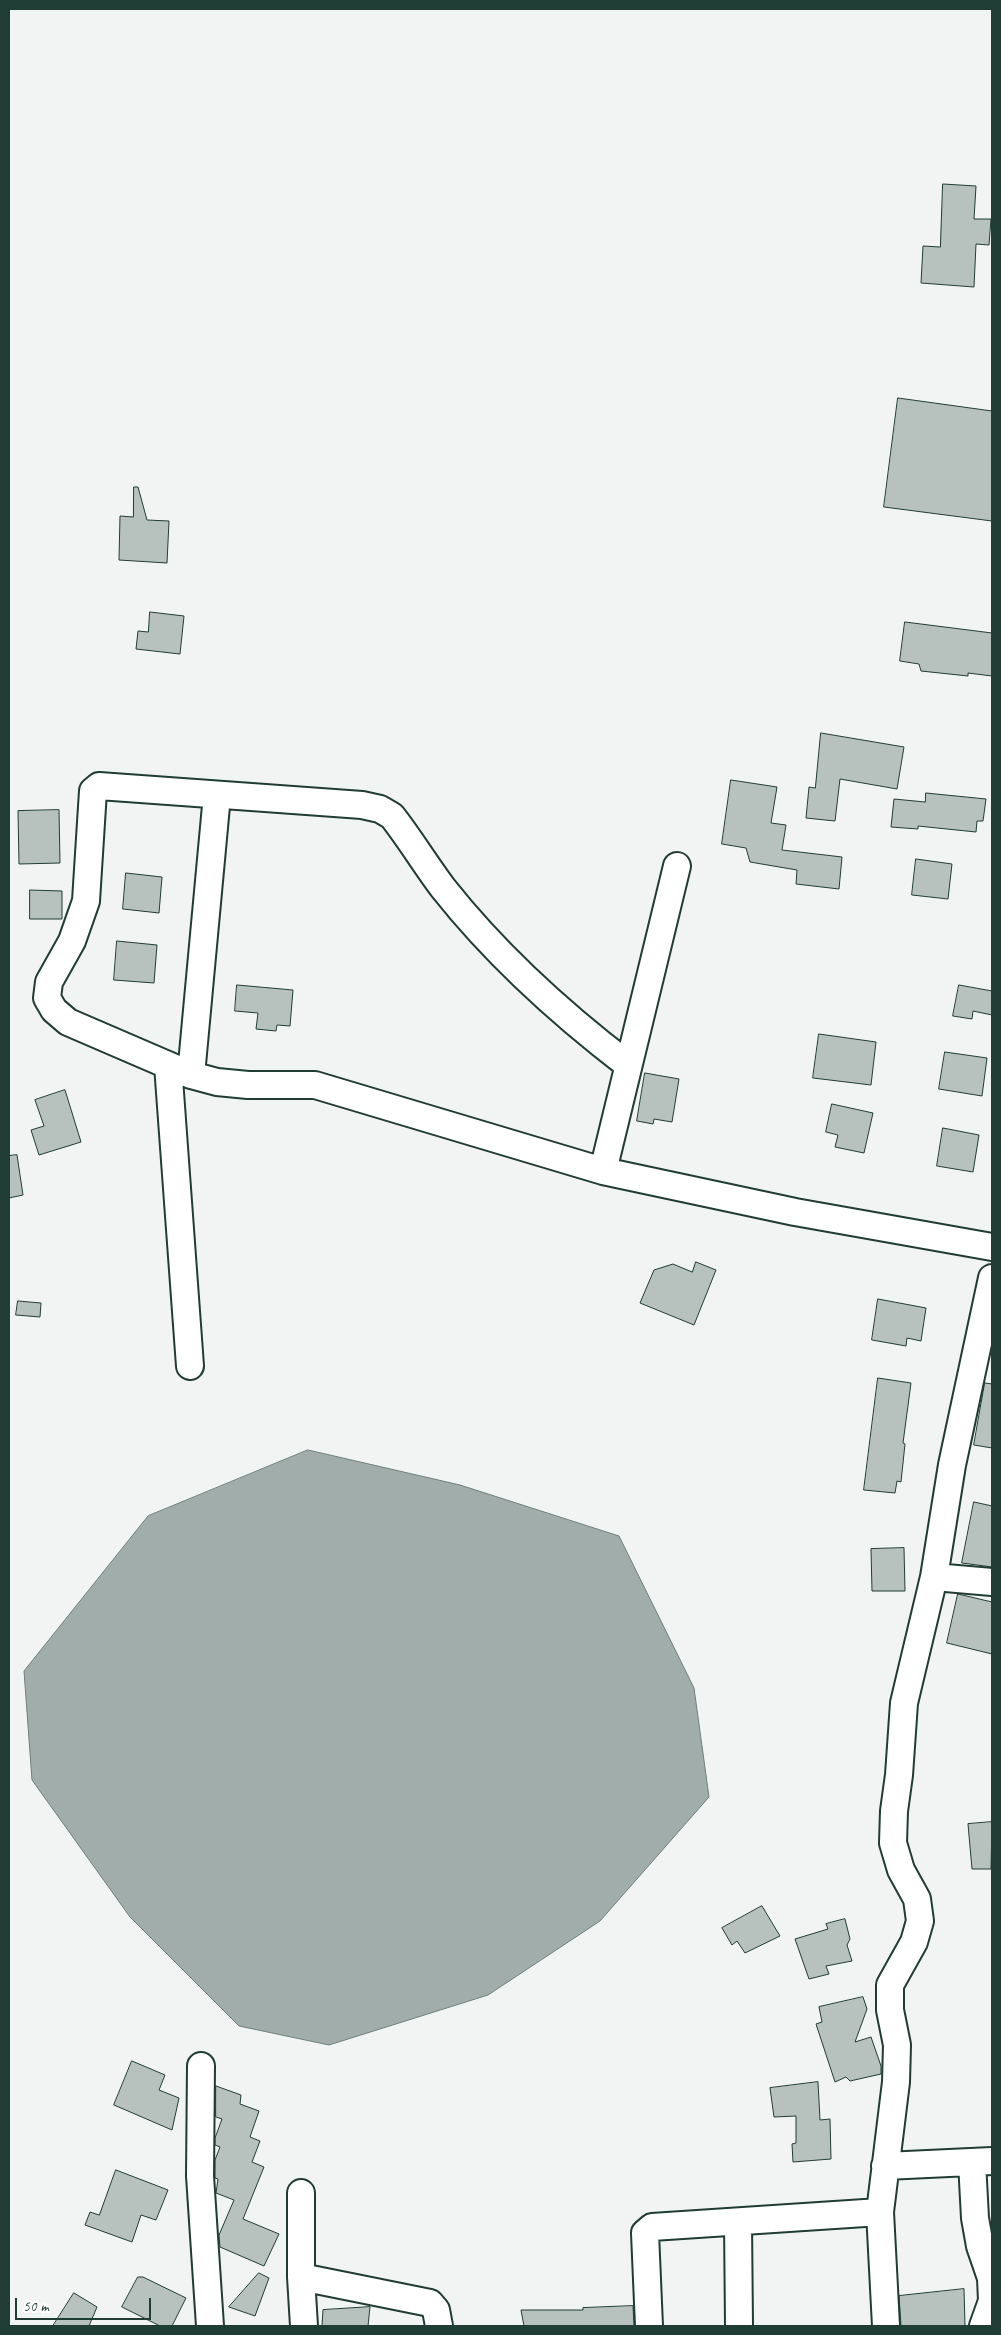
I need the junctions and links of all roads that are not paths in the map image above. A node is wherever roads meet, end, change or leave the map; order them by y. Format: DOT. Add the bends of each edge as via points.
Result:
graph roads {
  1 [pos="217,795"];
  2 [pos="677,866"];
  3 [pos="628,1065"];
  4 [pos="180,1070"];
  5 [pos="603,1171"];
  6 [pos="992,1247"];
  7 [pos="992,1278"];
  8 [pos="190,1366"];
  9 [pos="934,1577"];
  10 [pos="992,1582"];
  11 [pos="201,2066"];
  12 [pos="982,2161"];
  13 [pos="885,2166"];
  14 [pos="301,2192"];
  15 [pos="880,2212"];
  16 [pos="738,2222"];
  17 [pos="301,2277"];
  18 [pos="210,2326"];
  19 [pos="304,2326"];
  20 [pos="439,2326"];
  21 [pos="649,2326"];
  22 [pos="739,2326"];
  23 [pos="886,2326"];
  24 [pos="983,2326"];
  1 -- 3 [label="street" via="362,805 392,816 444,889 506,959 577,1026"];
  1 -- 4 [label="street"];
  1 -- 4 [label="street" via="95,788 86,901 72,941 49,982 47,998 54,1010 68,1022"];
  2 -- 3 [label="street"];
  3 -- 5 [label="street"];
  4 -- 5 [label="street" via="217,1082 315,1085"];
  4 -- 8 [label="street"];
  5 -- 6 [label="street" via="795,1212"];
  7 -- 9 [label="street" via="952,1465"];
  9 -- 10 [label="street"];
  9 -- 13 [label="street" via="904,1703 894,1811 893,1843 901,1870 917,1899 920,1921 914,1942 890,1985 890,2010 897,2045 896,2082"];
  11 -- 18 [label="street" via="200,2176"];
  12 -- 13 [label="street"];
  12 -- 24 [label="street" via="975,2218 991,2278 992,2301"];
  13 -- 15 [label="street"];
  14 -- 17 [label="street"];
  15 -- 16 [label="street"];
  15 -- 23 [label="street"];
  16 -- 21 [label="street" via="647,2229"];
  16 -- 22 [label="street"];
  17 -- 19 [label="street"];
  17 -- 20 [label="street" via="430,2303 436,2310"];
}
